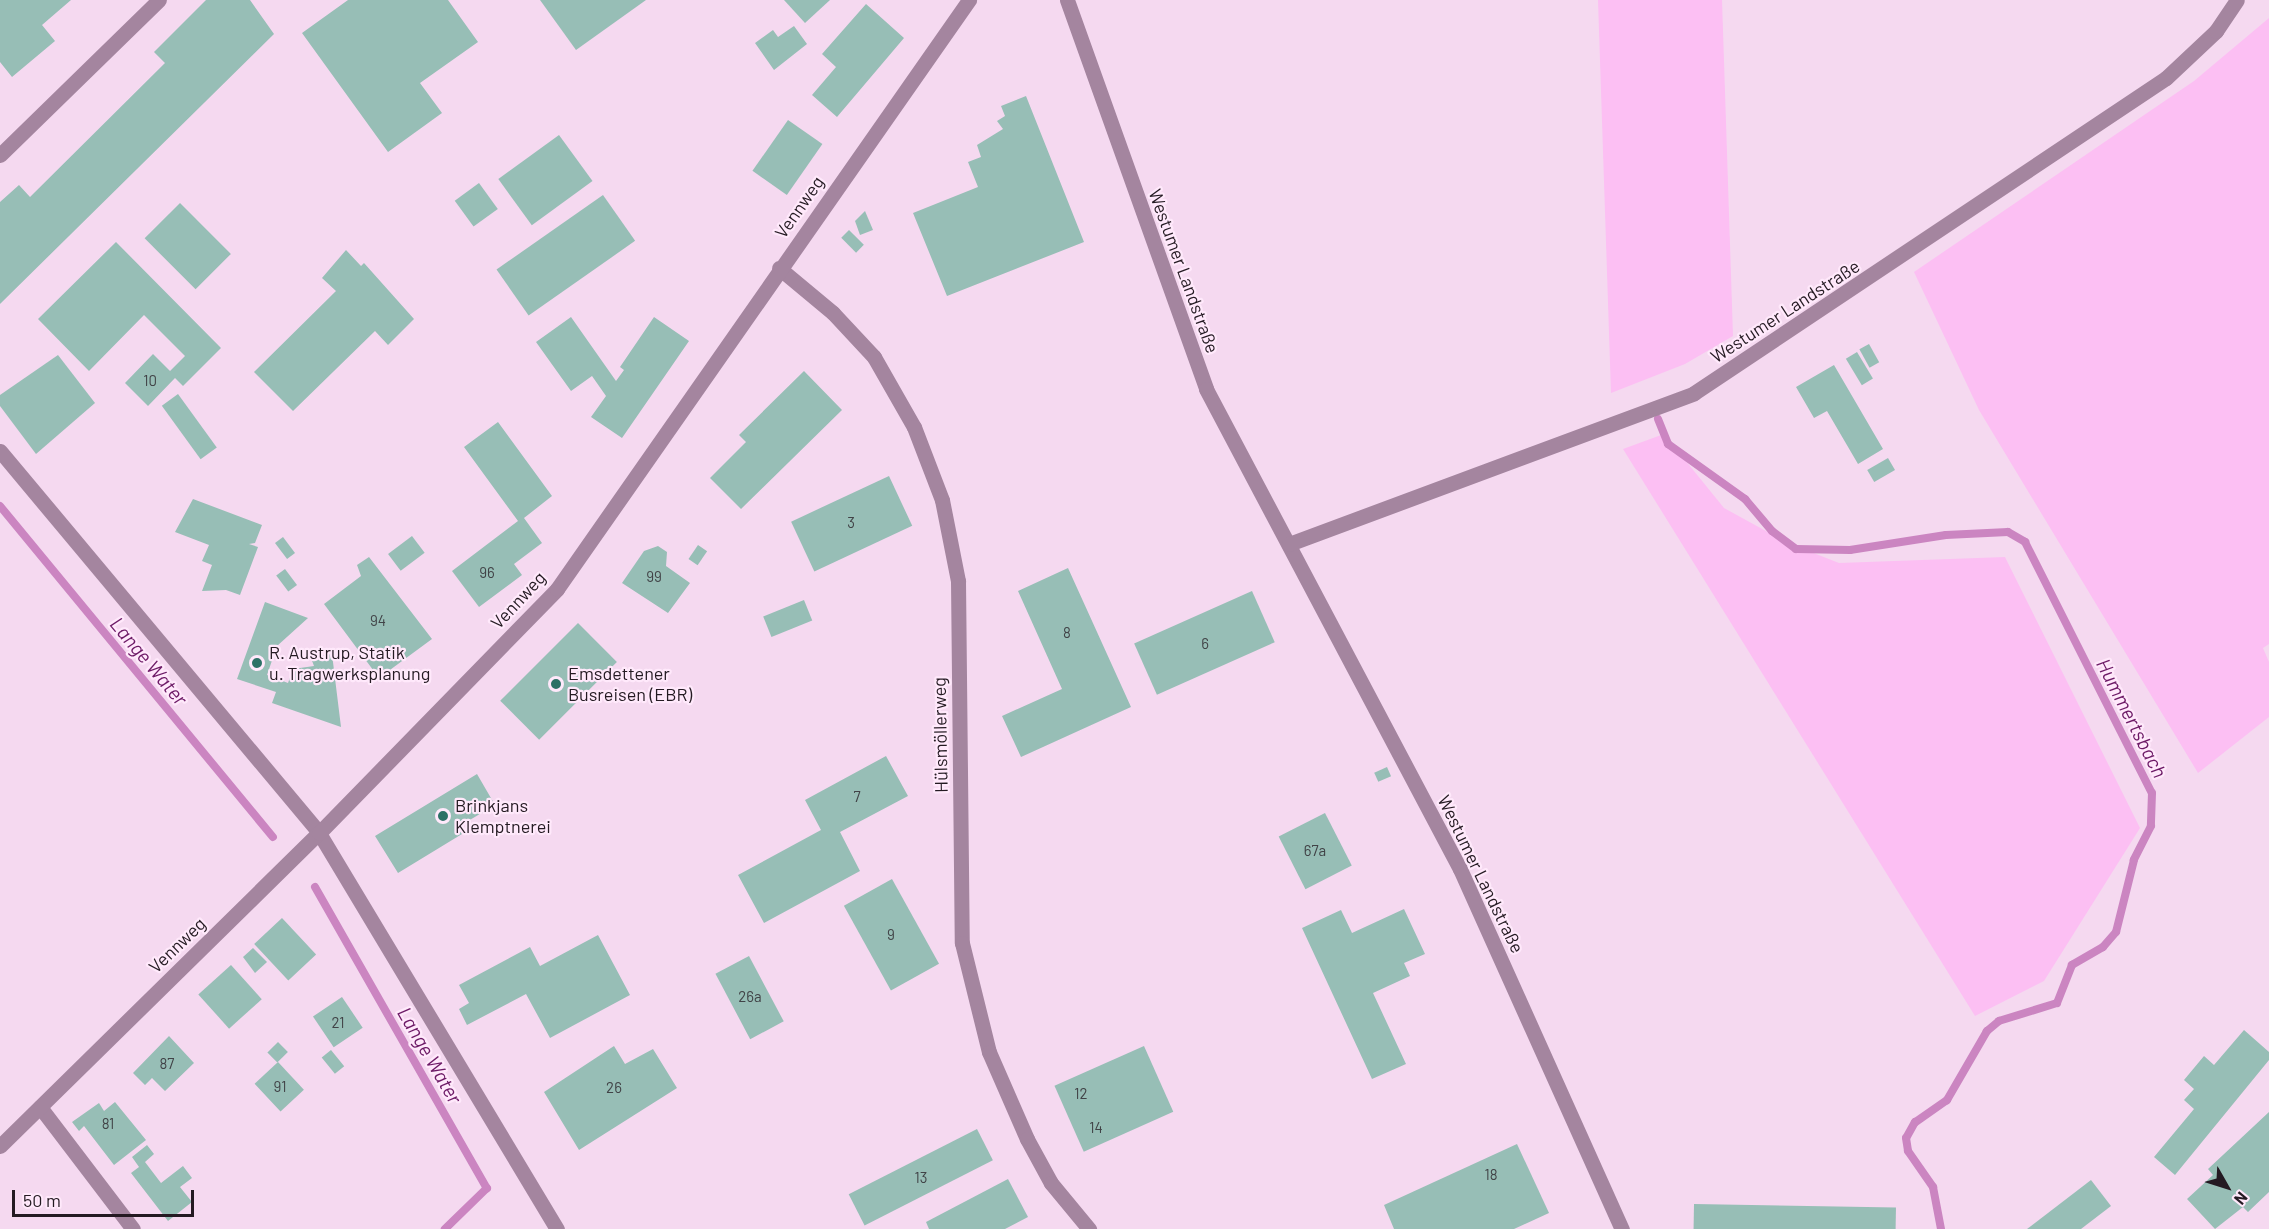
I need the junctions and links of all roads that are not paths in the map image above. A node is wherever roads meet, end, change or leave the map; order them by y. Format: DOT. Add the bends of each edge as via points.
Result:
graph roads {
  1 [pos="159,0"];
  2 [pos="969,0"];
  3 [pos="1067,0"];
  4 [pos="2237,0"];
  5 [pos="0,155"];
  6 [pos="779,268"];
  7 [pos="0,450"];
  8 [pos="1289,544"];
  9 [pos="320,833"];
  10 [pos="40,1107"];
  11 [pos="0,1146"];
  12 [pos="133,1229"];
  13 [pos="557,1229"];
  14 [pos="1089,1229"];
  15 [pos="1622,1229"];
  1 -- 5 [label="street"];
  2 -- 6 [label="street, Vennweg"];
  3 -- 8 [label="street, Westumer Landstraße" via="1206,389"];
  4 -- 8 [label="street, Westumer Landstraße" via="2216,31 2166,78 1694,393"];
  6 -- 9 [label="street, Vennweg" via="557,589"];
  6 -- 14 [label="street, Hülsmöllerweg" via="833,314 874,357 914,427 942,501 958,581 962,943 988,1052 1051,1183"];
  7 -- 9 [label="street"];
  8 -- 15 [label="street, Westumer Landstraße" via="1460,869"];
  9 -- 10 [label="street, Vennweg"];
  9 -- 13 [label="street"];
  10 -- 11 [label="street, Vennweg"];
  10 -- 12 [label="street"];
}
